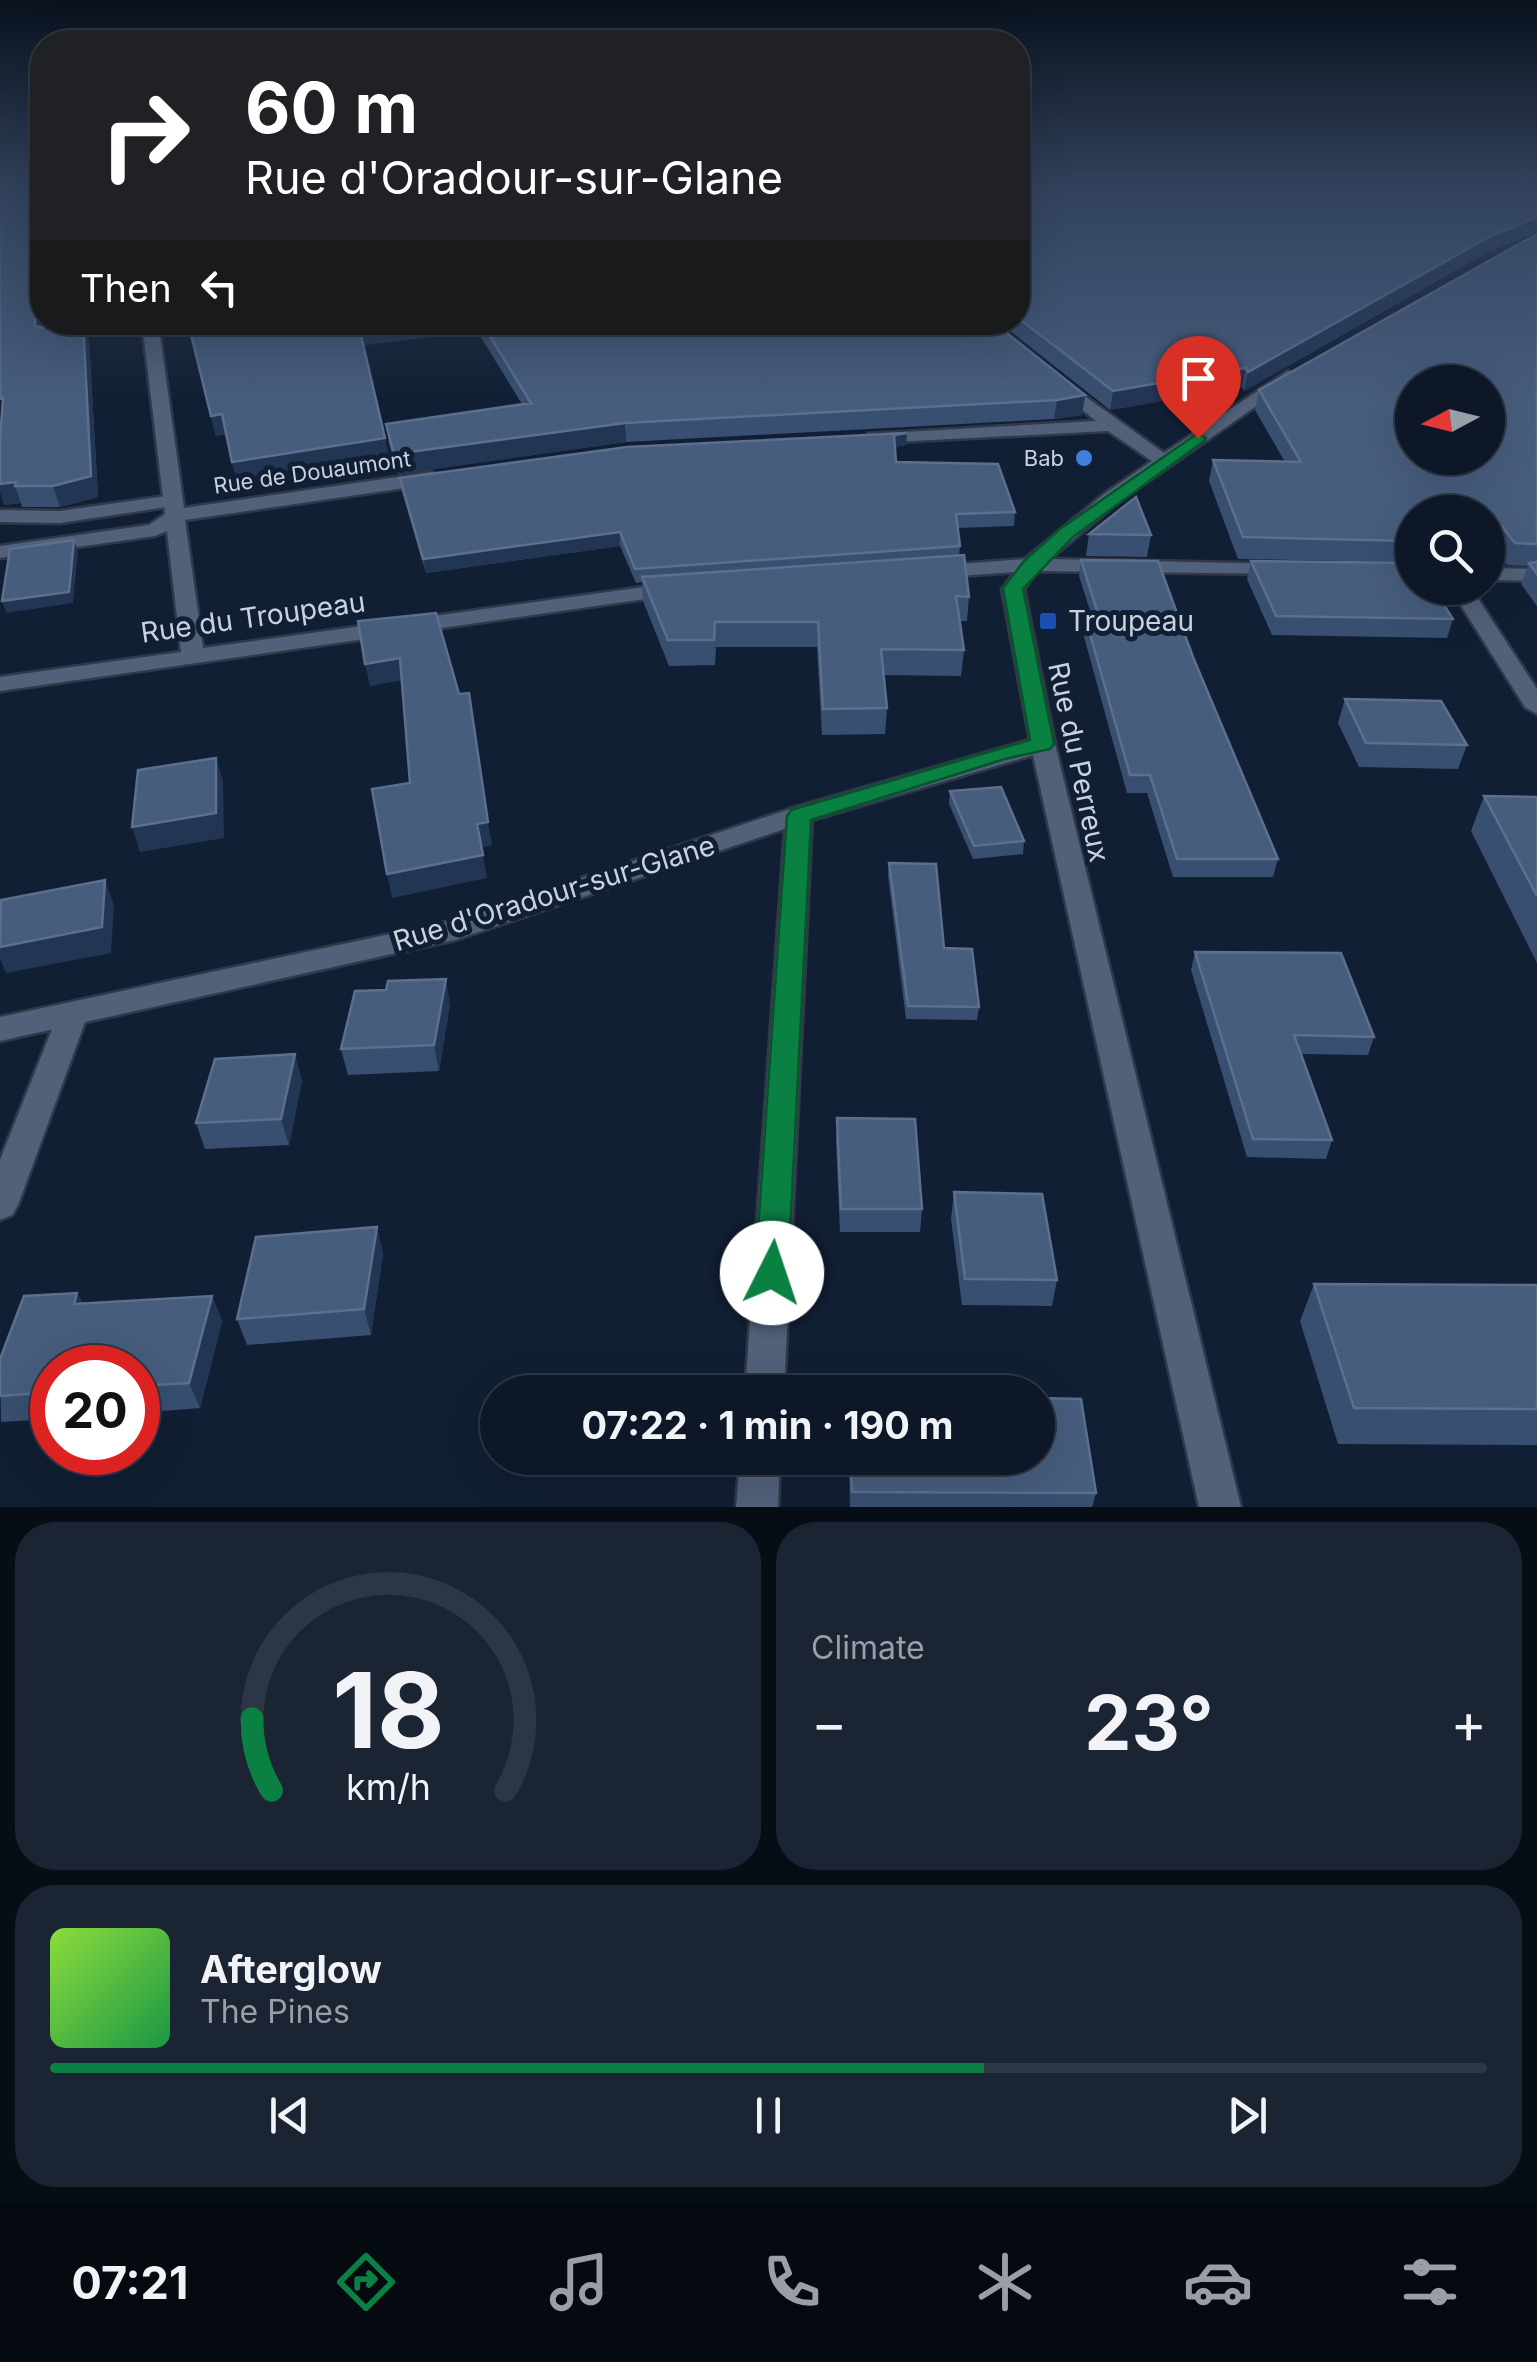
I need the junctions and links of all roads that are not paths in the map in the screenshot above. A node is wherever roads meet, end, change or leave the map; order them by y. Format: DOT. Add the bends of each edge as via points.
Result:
graph roads {
  1 [pos="151,335"];
  2 [pos="1312,362"];
  3 [pos="1040,368"];
  4 [pos="1114,425"];
  5 [pos="844,440"];
  6 [pos="1166,461"];
  7 [pos="456,475"];
  8 [pos="174,509"];
  9 [pos="0,516"];
  10 [pos="0,552"];
  11 [pos="1031,565"];
  12 [pos="1297,570"];
  13 [pos="912,573"];
  14 [pos="1505,574"];
  15 [pos="1537,575"];
  16 [pos="694,588"];
  17 [pos="1471,605"];
  18 [pos="193,656"];
  19 [pos="0,684"];
  20 [pos="1537,708"];
  21 [pos="1042,744"];
  22 [pos="799,816"];
  23 [pos="73,1014"];
  24 [pos="0,1029"];
  25 [pos="0,1205"];
  26 [pos="765,1375"];
  27 [pos="759,1475"];
  28 [pos="757,1507"];
  29 [pos="1220,1507"];
  1 -- 8 [label="street"];
  2 -- 6 [label="street"];
  3 -- 4 [label="street"];
  4 -- 5 [label="street"];
  4 -- 6 [label="street"];
  6 -- 11 [label="street"];
  7 -- 8 [label="street, Rue de Douaumont"];
  8 -- 9 [label="street"];
  8 -- 10 [label="street" via="156,530"];
  8 -- 18 [label="street"];
  11 -- 12 [label="street"];
  11 -- 13 [label="street"];
  11 -- 21 [label="street, Rue du Perreux" via="1013,588"];
  14 -- 15 [label="street"];
  16 -- 18 [label="street, Rue du Troupeau"];
  17 -- 20 [label="street"];
  18 -- 19 [label="street, Rue du Troupeau"];
  21 -- 22 [label="street, Rue d'Oradour-sur-Glane"];
  21 -- 29 [label="street, Rue du Perreux"];
  22 -- 23 [label="street, Rue d'Oradour-sur-Glane" via="455,930"];
  22 -- 26 [label="street"];
  23 -- 24 [label="street, Rue d'Oradour-sur-Glane"];
  23 -- 25 [label="street"];
  27 -- 28 [label="street"];
}
